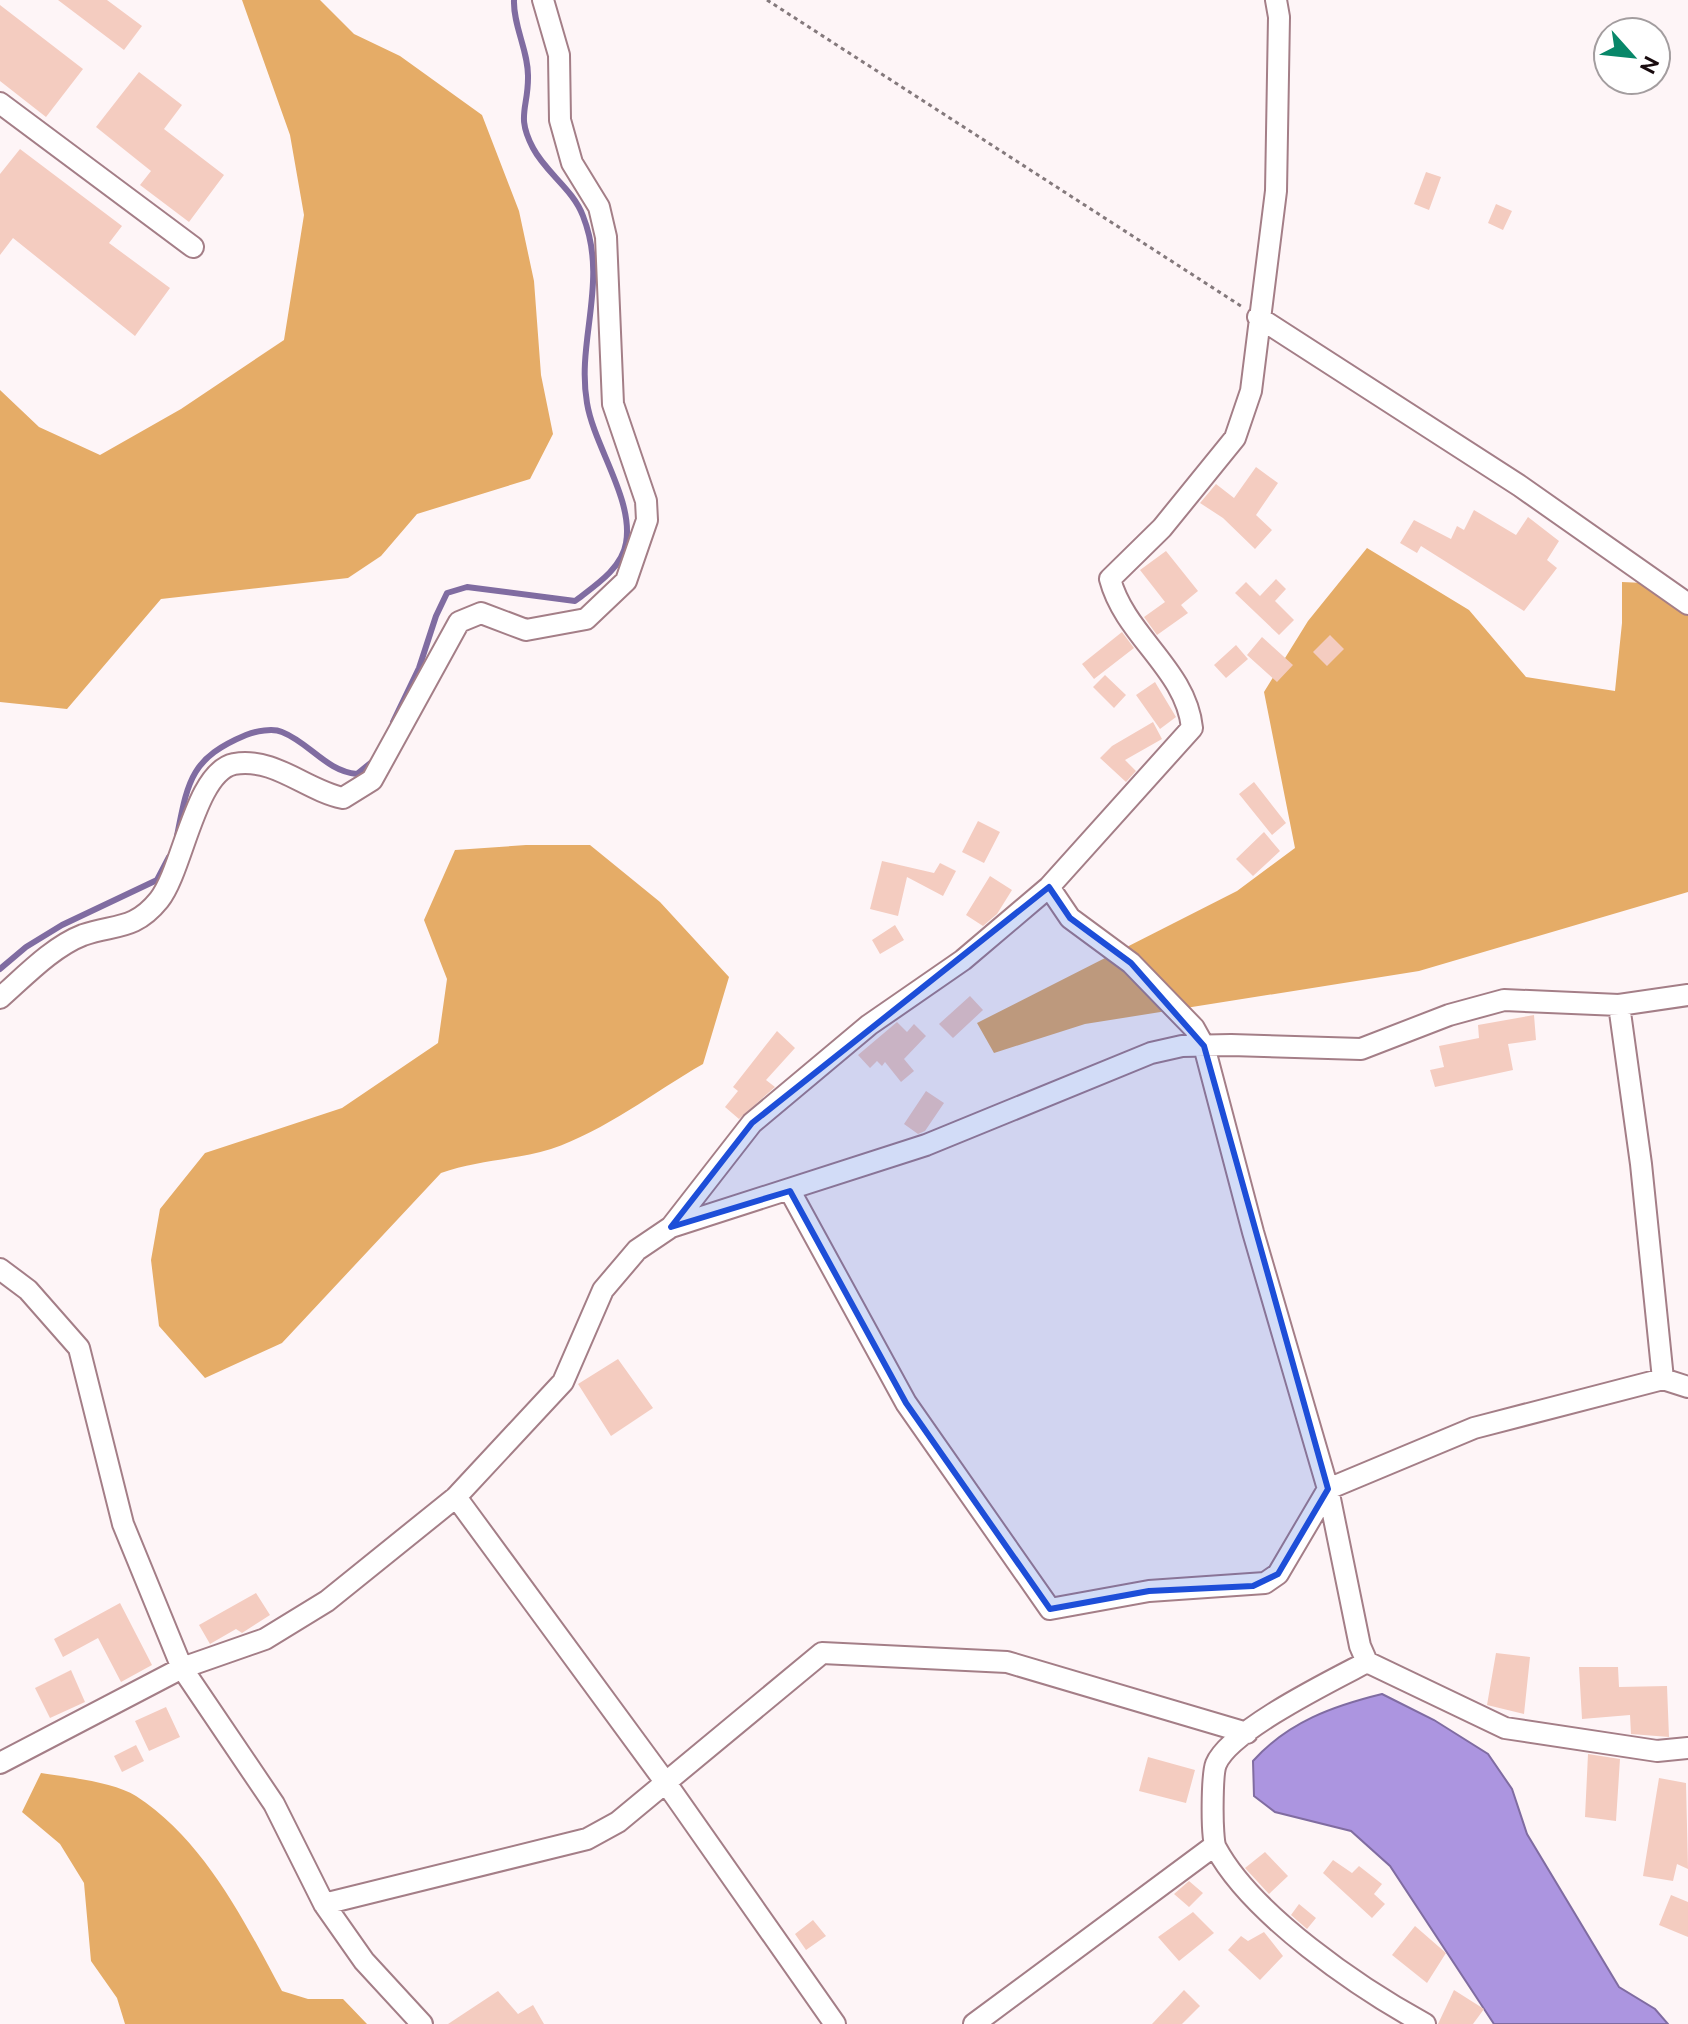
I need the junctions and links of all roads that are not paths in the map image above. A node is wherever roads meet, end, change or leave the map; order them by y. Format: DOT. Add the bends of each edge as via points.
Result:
graph roads {
  1 [pos="543,0"];
  2 [pos="1276,0"];
  3 [pos="0,103"];
  4 [pos="193,247"];
  5 [pos="1258,317"];
  6 [pos="1688,604"];
  7 [pos="1049,887"];
  8 [pos="1688,995"];
  9 [pos="0,998"];
  10 [pos="1619,1005"];
  11 [pos="1204,1046"];
  12 [pos="790,1191"];
  13 [pos="671,1227"];
  14 [pos="0,1269"];
  15 [pos="1663,1379"];
  16 [pos="1688,1387"];
  17 [pos="1328,1489"];
  18 [pos="456,1497"];
  19 [pos="1367,1662"];
  20 [pos="182,1668"];
  21 [pos="1247,1733"];
  22 [pos="1688,1748"];
  23 [pos="0,1763"];
  24 [pos="666,1783"];
  25 [pos="1214,1846"];
  26 [pos="324,1904"];
  27 [pos="422,2024"];
  28 [pos="835,2024"];
  29 [pos="974,2024"];
  30 [pos="1425,2024"];
  1 -- 9 [label="street" via="559,55 560,120 572,163 599,207 606,237 613,404 646,501 647,520 626,581 586,619 552,628 526,630 481,613 459,622 372,780 343,798 266,764 232,765 219,772 208,785 181,859 159,900 118,929 83,935"];
  2 -- 5 [label="street" via="1276,191"];
  3 -- 4 [label="street"];
  5 -- 6 [label="street" via="1508,478"];
  5 -- 7 [label="street" via="1251,391 1235,438 1162,528 1110,579 1137,634 1190,706 1192,728"];
  7 -- 11 [label="street" via="1070,918 1131,963 1194,1028"];
  7 -- 13 [label="street" via="752,1123"];
  8 -- 10 [label="street"];
  10 -- 11 [label="street" via="1504,1000 1361,1049"];
  10 -- 15 [label="street"];
  11 -- 12 [label="street" via="1151,1053 926,1145"];
  11 -- 17 [label="street"];
  12 -- 13 [label="street"];
  12 -- 17 [label="street" via="906,1403 1050,1609 1149,1591 1265,1583 1278,1574"];
  13 -- 18 [label="street" via="637,1250 603,1290 563,1382"];
  14 -- 20 [label="street" via="28,1290 79,1348 123,1524"];
  15 -- 16 [label="street"];
  15 -- 17 [label="street" via="1474,1428"];
  17 -- 19 [label="street"];
  18 -- 20 [label="street" via="327,1601 265,1639"];
  18 -- 24 [label="street"];
  19 -- 21 [label="street"];
  19 -- 22 [label="street" via="1505,1728 1657,1751"];
  20 -- 23 [label="street"];
  20 -- 26 [label="street" via="274,1804"];
  21 -- 24 [label="street" via="1007,1662 822,1653"];
  21 -- 25 [label="street" via="1216,1764"];
  24 -- 26 [label="street" via="618,1822 587,1839"];
  24 -- 28 [label="street"];
  25 -- 29 [label="street"];
  25 -- 30 [label="street" via="1295,1937"];
  26 -- 27 [label="street" via="364,1961"];
}
